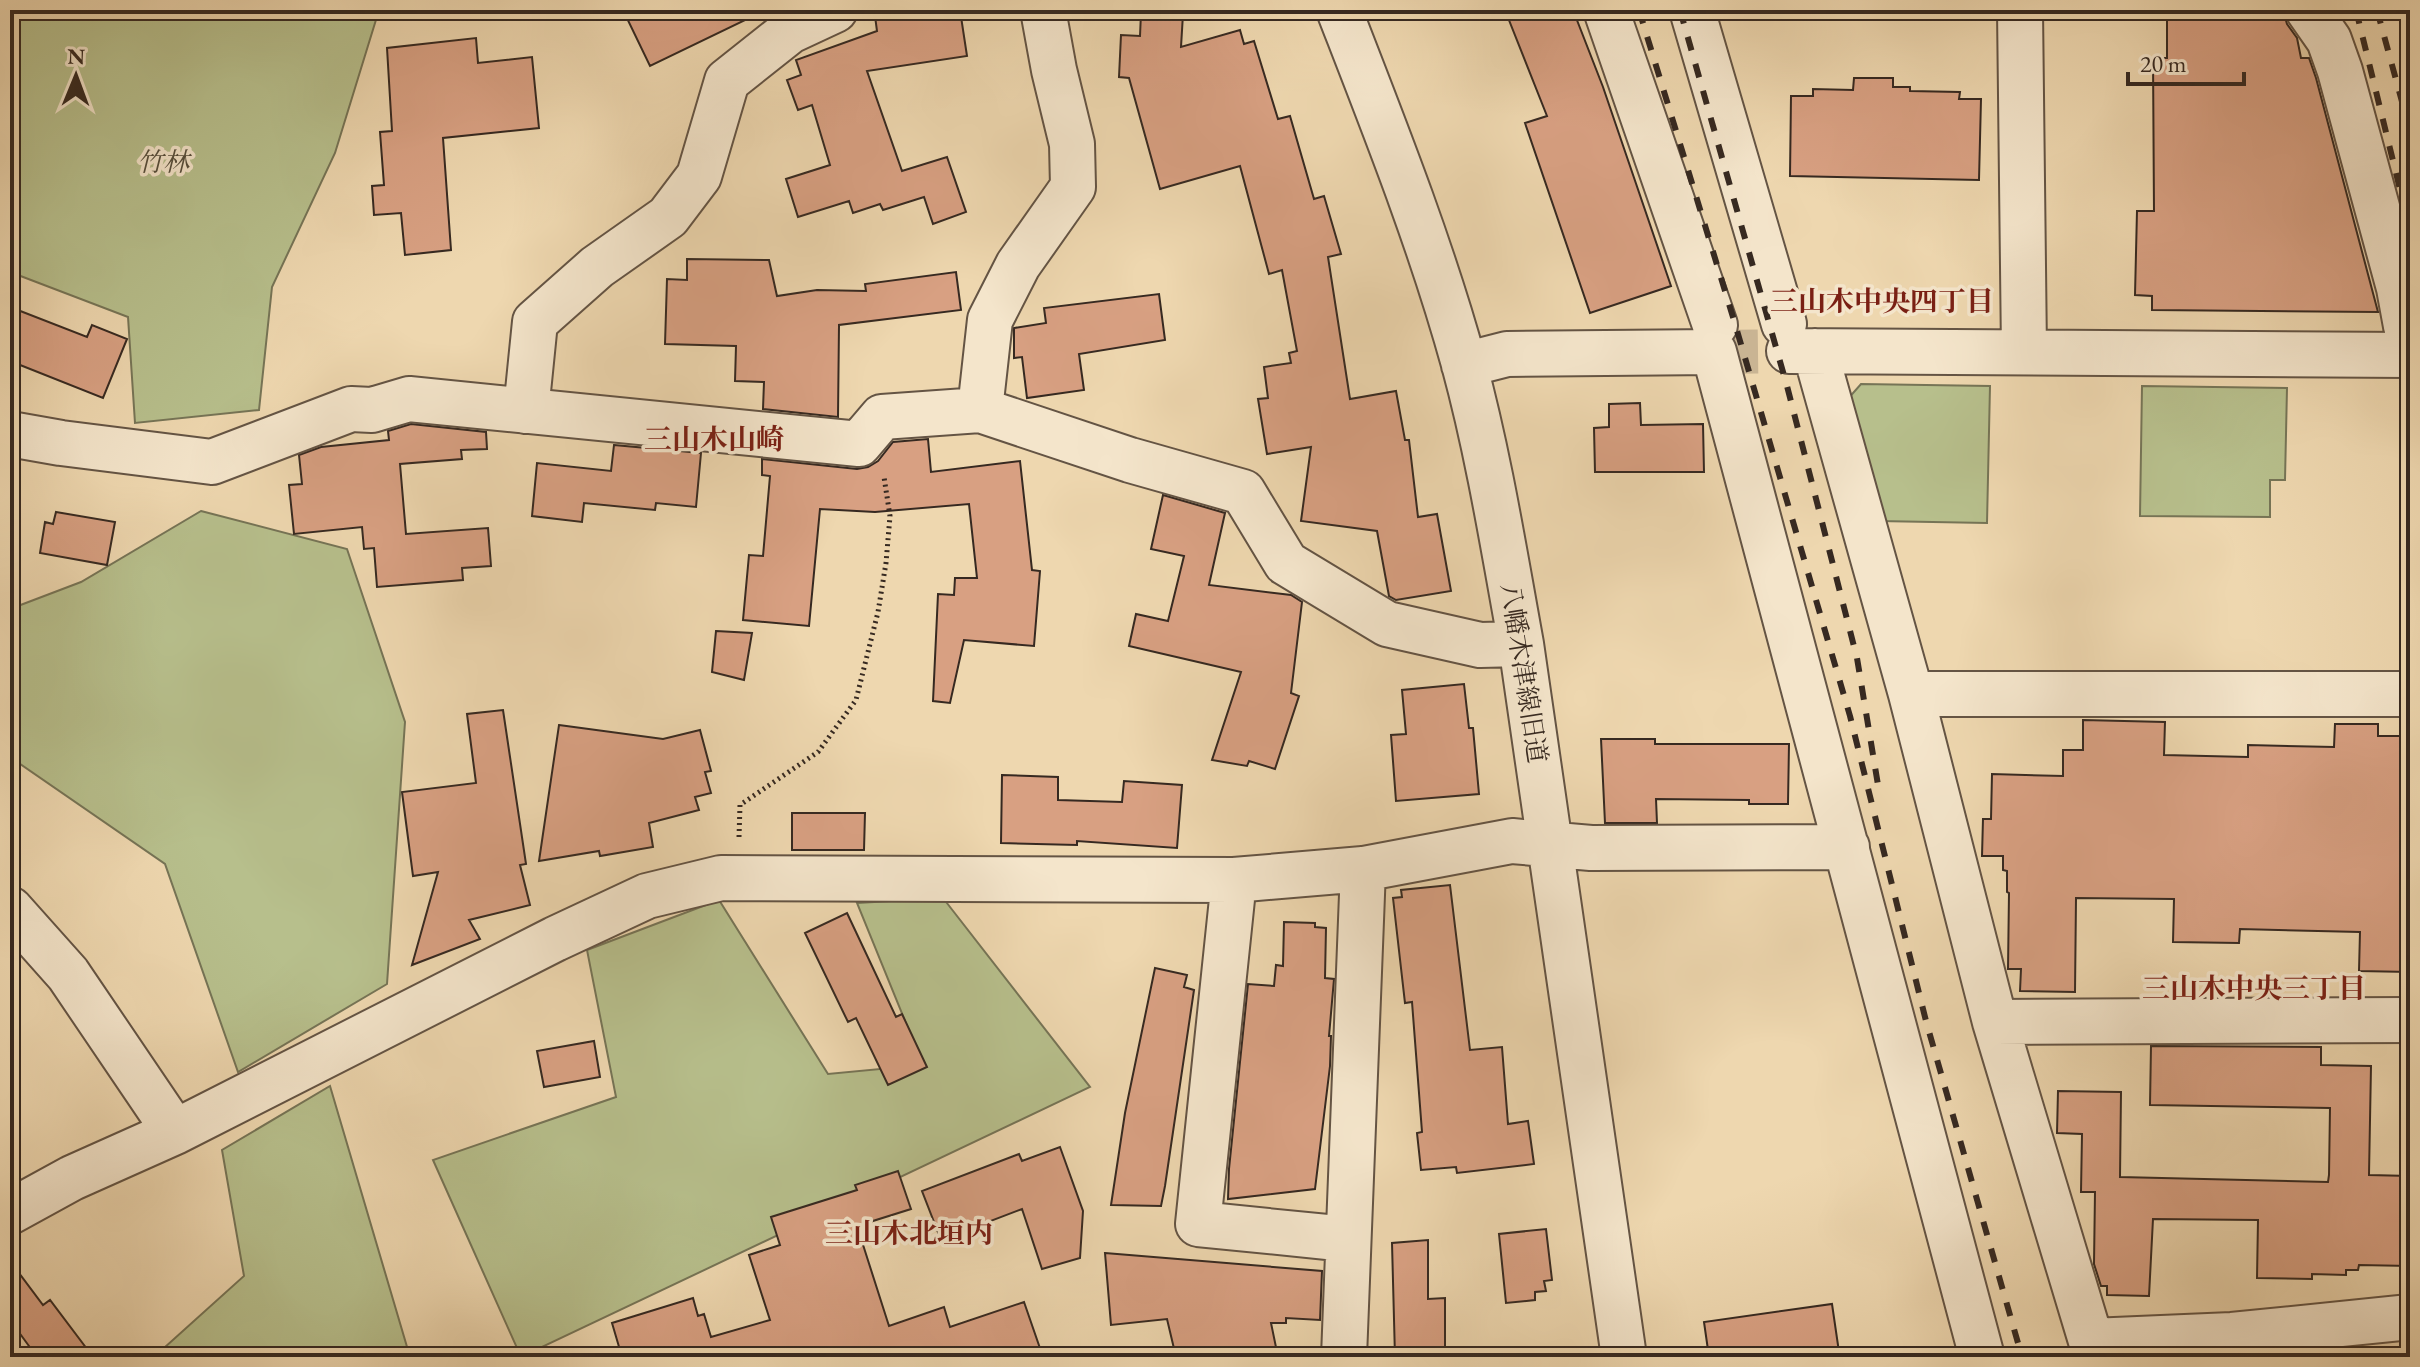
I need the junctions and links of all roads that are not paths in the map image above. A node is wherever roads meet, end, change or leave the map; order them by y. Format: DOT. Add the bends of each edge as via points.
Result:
graph roads {
  1 [pos="835,10"];
  2 [pos="1043,10"];
  3 [pos="1339,10"];
  4 [pos="1606,10"];
  5 [pos="1692,10"];
  6 [pos="2020,10"];
  7 [pos="2308,10"];
  8 [pos="1714,338"];
  9 [pos="1796,342"];
  10 [pos="2024,352"];
  11 [pos="2408,356"];
  12 [pos="1464,365"];
  13 [pos="980,410"];
  14 [pos="526,411"];
  15 [pos="10,434"];
  16 [pos="1521,644"];
  17 [pos="1911,694"];
  18 [pos="2410,694"];
  19 [pos="1549,843"];
  20 [pos="1847,847"];
  21 [pos="1363,869"];
  22 [pos="1234,880"];
  23 [pos="10,909"];
  24 [pos="2410,1020"];
  25 [pos="1995,1022"];
  26 [pos="175,1132"];
  27 [pos="10,1212"];
  28 [pos="1347,1239"];
  29 [pos="2410,1317"];
  30 [pos="2233,1346"];
  31 [pos="1344,1357"];
  32 [pos="1624,1357"];
  33 [pos="1982,1357"];
  1 -- 14 [label="street" via="790,31 727,81 699,176 668,217 597,267 535,322"];
  2 -- 13 [label="street" via="1072,144 1073,187 1018,265 990,320"];
  3 -- 12 [label="street, 八幡木津線旧道" via="1425,240"];
  4 -- 8 [label="street"];
  5 -- 9 [label="street"];
  6 -- 10 [label="street"];
  7 -- 11 [label="street" via="2329,40 2340,71 2399,288"];
  8 -- 12 [label="street" via="1507,354"];
  8 -- 20 [label="street"];
  9 -- 10 [label="street"];
  9 -- 17 [label="street"];
  10 -- 11 [label="street"];
  12 -- 16 [label="street, 八幡木津線旧道"];
  13 -- 14 [label="street" via="882,417 859,444"];
  13 -- 16 [label="street" via="1243,492 1286,563 1387,624 1480,645"];
  14 -- 15 [label="street" via="409,399 372,410 351,409 212,462"];
  16 -- 19 [label="street, 八幡木津線旧道"];
  17 -- 18 [label="street"];
  17 -- 25 [label="street"];
  19 -- 20 [label="street" via="1591,848"];
  19 -- 21 [label="street" via="1512,841"];
  19 -- 32 [label="street, 八幡木津線旧道"];
  20 -- 33 [label="street"];
  21 -- 22 [label="street"];
  21 -- 28 [label="street"];
  22 -- 26 [label="street" via="721,878 647,896"];
  22 -- 28 [label="street" via="1198,1224"];
  23 -- 26 [label="street" via="68,974"];
  24 -- 25 [label="street"];
  25 -- 30 [label="street" via="2091,1341"];
  26 -- 27 [label="street"];
  28 -- 31 [label="street"];
  29 -- 30 [label="street"];
}
